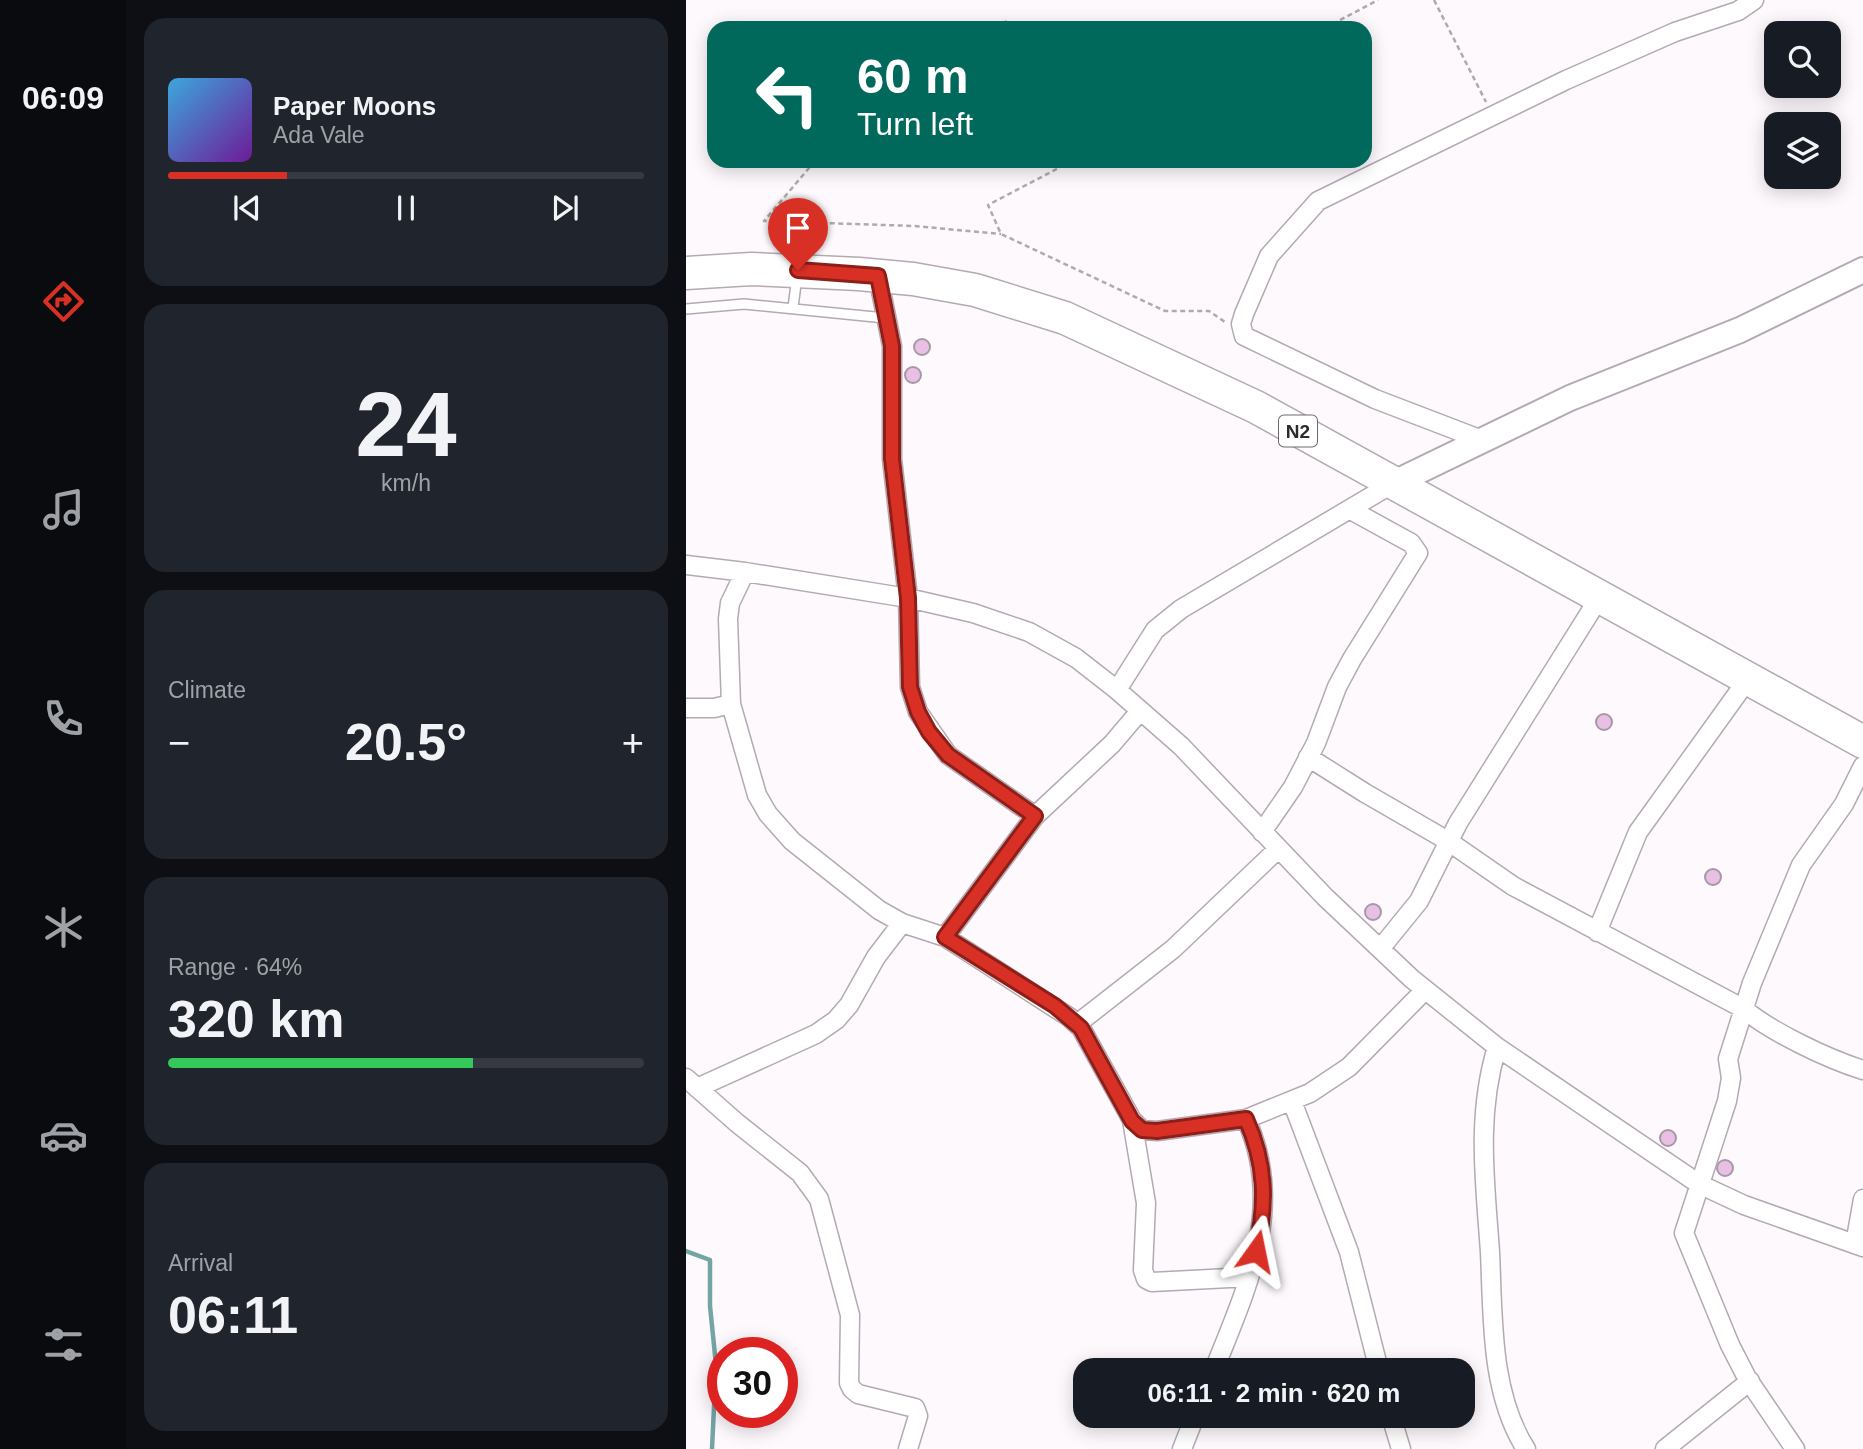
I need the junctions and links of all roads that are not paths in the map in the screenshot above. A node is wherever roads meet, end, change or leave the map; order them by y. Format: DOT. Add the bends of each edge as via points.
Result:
graph roads {
  1 [pos="1754,0"];
  2 [pos="798,270"];
  3 [pos="1863,270"];
  4 [pos="686,273"];
  5 [pos="878,276"];
  6 [pos="793,307"];
  7 [pos="686,309"];
  8 [pos="886,318"];
  9 [pos="1482,440"];
  10 [pos="1392,484"];
  11 [pos="1351,510"];
  12 [pos="686,565"];
  13 [pos="745,572"];
  14 [pos="908,598"];
  15 [pos="1599,598"];
  16 [pos="1748,679"];
  17 [pos="1117,690"];
  18 [pos="731,704"];
  19 [pos="686,708"];
  20 [pos="1140,711"];
  21 [pos="1863,742"];
  22 [pos="1308,757"];
  23 [pos="1863,766"];
  24 [pos="1035,816"];
  25 [pos="1262,832"];
  26 [pos="1448,841"];
  27 [pos="1278,849"];
  28 [pos="902,923"];
  29 [pos="1597,932"];
  30 [pos="945,937"];
  31 [pos="1380,949"];
  32 [pos="1425,990"];
  33 [pos="1744,1009"];
  34 [pos="1077,1024"];
  35 [pos="1497,1047"];
  36 [pos="1863,1070"];
  37 [pos="691,1083"];
  38 [pos="1292,1101"];
  39 [pos="1246,1119"];
  40 [pos="1132,1121"];
  41 [pos="1699,1184"];
  42 [pos="1863,1199"];
  43 [pos="1859,1246"];
  44 [pos="1249,1277"];
  45 [pos="1219,1358"];
  46 [pos="1376,1358"];
  47 [pos="1750,1381"];
  48 [pos="1190,1428"];
  49 [pos="1395,1428"];
  50 [pos="908,1449"];
  51 [pos="1182,1449"];
  52 [pos="1401,1449"];
  53 [pos="1526,1449"];
  54 [pos="1665,1449"];
  55 [pos="1795,1449"];
  1 -- 9 [label="street" via="1738,11 1675,32 1493,115 1318,201 1269,256 1244,314 1244,336 1375,399"];
  2 -- 4 [label="highway, N2"];
  2 -- 5 [label="highway, N2"];
  2 -- 6 [label="lane"];
  3 -- 9 [label="street" via="1740,330 1570,398"];
  5 -- 8 [label="street"];
  5 -- 10 [label="highway, N2" via="975,290 1065,318 1256,407"];
  6 -- 7 [label="lane" via="744,304"];
  6 -- 8 [label="lane"];
  8 -- 14 [label="street" via="892,346 892,459"];
  9 -- 10 [label="street"];
  10 -- 11 [label="street"];
  10 -- 15 [label="highway, N2"];
  11 -- 17 [label="street" via="1181,609 1156,630"];
  11 -- 22 [label="street" via="1411,542 1418,553 1352,659"];
  12 -- 13 [label="street"];
  13 -- 14 [label="street"];
  13 -- 18 [label="street" via="729,611"];
  14 -- 17 [label="street" via="1029,632 1076,658"];
  14 -- 24 [label="street" via="910,687 923,722 948,755"];
  15 -- 16 [label="highway, N2"];
  15 -- 26 [label="street"];
  16 -- 21 [label="highway, N2"];
  16 -- 29 [label="street" via="1638,832"];
  17 -- 20 [label="street"];
  18 -- 19 [label="street"];
  18 -- 28 [label="street" via="749,772 768,814 820,866"];
  20 -- 24 [label="street" via="1112,744"];
  20 -- 25 [label="street" via="1181,746"];
  22 -- 25 [label="street"];
  22 -- 26 [label="street"];
  23 -- 33 [label="street" via="1844,804 1801,865"];
  24 -- 30 [label="street"];
  25 -- 27 [label="street"];
  26 -- 29 [label="street" via="1513,886"];
  26 -- 31 [label="street" via="1419,901"];
  27 -- 31 [label="street"];
  27 -- 34 [label="street" via="1173,949"];
  28 -- 30 [label="street"];
  28 -- 37 [label="street" via="836,1020 816,1034"];
  29 -- 33 [label="street"];
  30 -- 34 [label="street"];
  31 -- 32 [label="street"];
  32 -- 35 [label="street"];
  32 -- 38 [label="street" via="1339,1076"];
  33 -- 36 [label="street" via="1772,1028"];
  33 -- 41 [label="street" via="1728,1059 1729,1094"];
  34 -- 40 [label="street"];
  35 -- 41 [label="street"];
  35 -- 53 [label="street" via="1488,1078 1483,1176 1494,1335 1508,1412"];
  37 -- 50 [label="street" via="800,1172 819,1199 850,1315 849,1383 858,1394 915,1408 918,1416"];
  38 -- 39 [label="street"];
  38 -- 46 [label="street" via="1349,1252"];
  39 -- 40 [label="street" via="1147,1131"];
  39 -- 44 [label="street" via="1256,1141 1264,1194 1264,1215"];
  40 -- 44 [label="street" via="1146,1203 1146,1279"];
  41 -- 43 [label="street"];
  41 -- 47 [label="street" via="1684,1237"];
  42 -- 43 [label="street"];
  44 -- 45 [label="street"];
  47 -- 54 [label="street"];
  47 -- 55 [label="street"];
  48 -- 51 [label="street"];
  49 -- 52 [label="street"];
}
